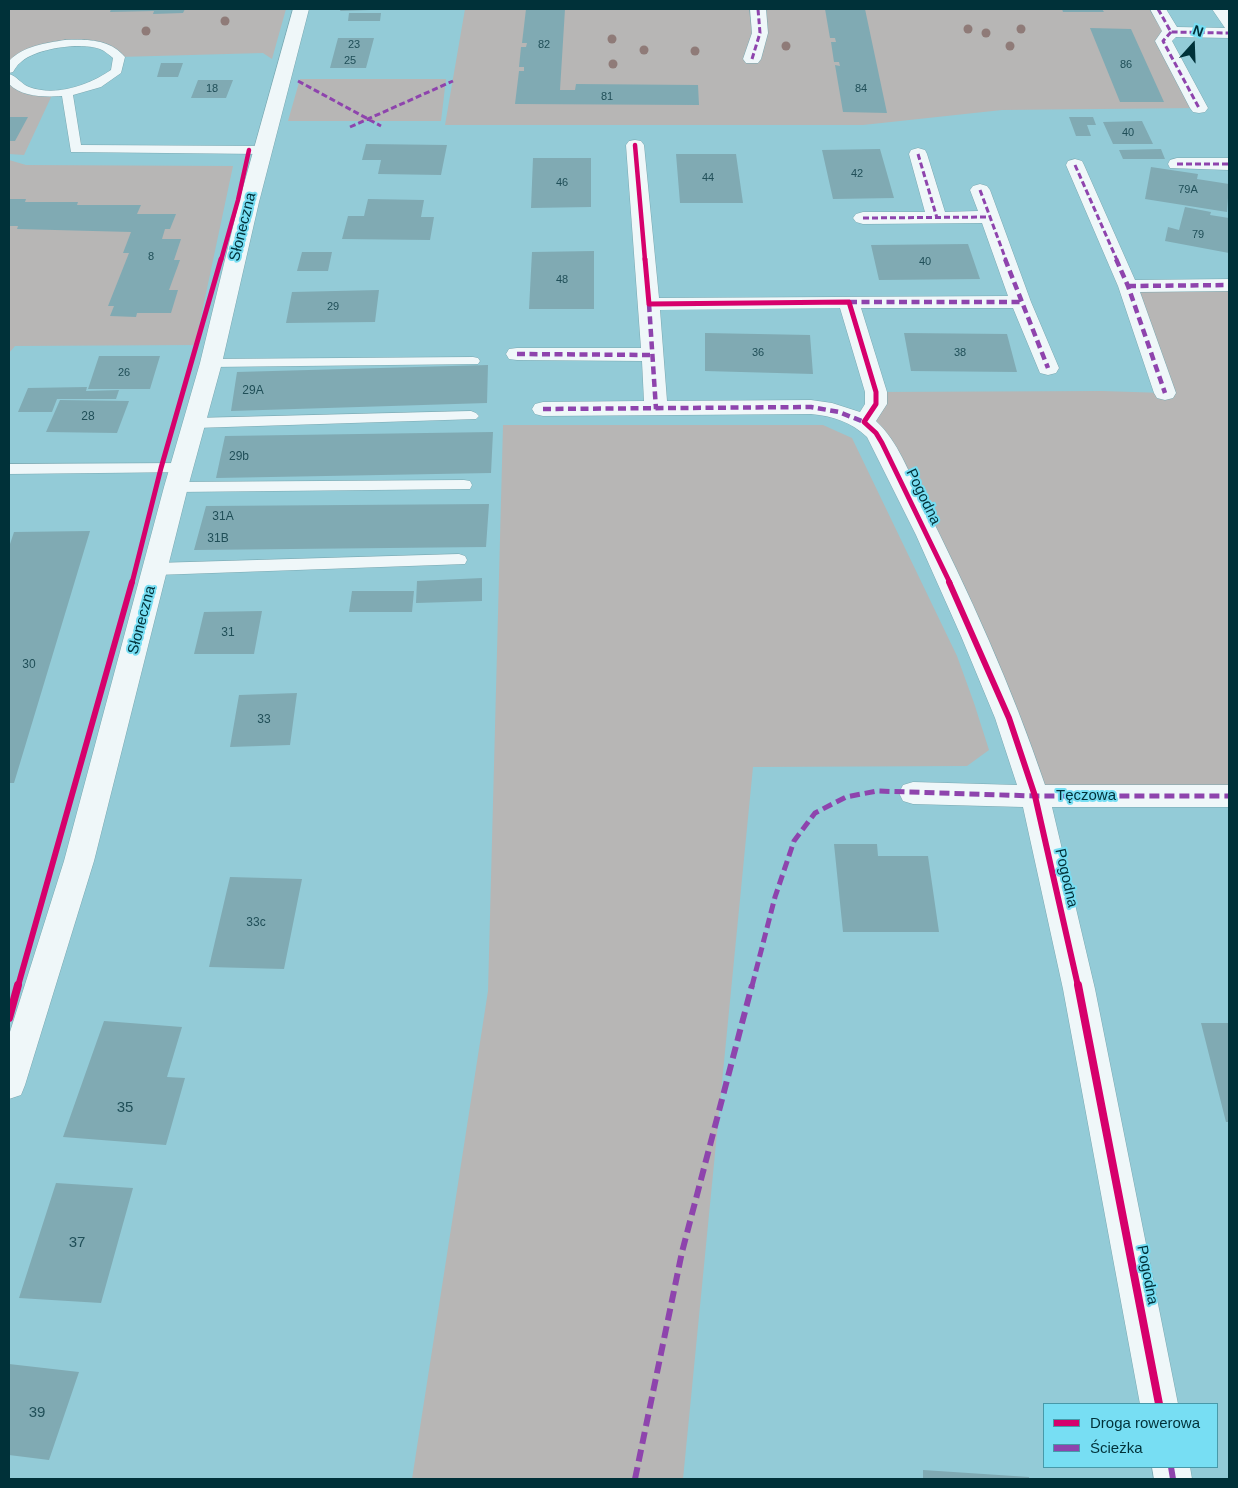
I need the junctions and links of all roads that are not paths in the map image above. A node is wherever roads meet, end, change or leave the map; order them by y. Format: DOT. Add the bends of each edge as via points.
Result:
graph roads {
  1 [pos="300,9"];
  2 [pos="758,9"];
  3 [pos="1158,9"];
  4 [pos="1220,9"];
  5 [pos="1229,24"];
  6 [pos="1171,32"];
  7 [pos="1229,33"];
  8 [pos="752,59"];
  9 [pos="9,70"];
  10 [pos="9,78"];
  11 [pos="67,92"];
  12 [pos="1199,108"];
  13 [pos="635,145"];
  14 [pos="262,150"];
  15 [pos="918,154"];
  16 [pos="1177,164"];
  17 [pos="1229,164"];
  18 [pos="1075,165"];
  19 [pos="980,190"];
  20 [pos="990,217"];
  21 [pos="863,218"];
  22 [pos="937,218"];
  23 [pos="1128,286"];
  24 [pos="1229,286"];
  25 [pos="849,302"];
  26 [pos="1021,302"];
  27 [pos="649,304"];
  28 [pos="517,354"];
  29 [pos="653,355"];
  30 [pos="473,361"];
  31 [pos="211,363"];
  32 [pos="1048,368"];
  33 [pos="1165,393"];
  34 [pos="656,408"];
  35 [pos="543,409"];
  36 [pos="471,416"];
  37 [pos="864,422"];
  38 [pos="195,423"];
  39 [pos="9,469"];
  40 [pos="180,478"];
  41 [pos="464,485"];
  42 [pos="459,560"];
  43 [pos="156,569"];
  44 [pos="912,793"];
  45 [pos="1035,796"];
  46 [pos="1229,796"];
  47 [pos="9,1085"];
  48 [pos="1159,1403"];
  1 -- 14 [label="street, Słoneczna"];
  2 -- 8 [label="street" via="760,34"];
  3 -- 6 [label="street"];
  4 -- 5 [label="street"];
  6 -- 7 [label="street"];
  6 -- 12 [label="street" via="1163,41"];
  9 -- 11 [label="lane" via="21,56 39,48 74,42 104,46 119,57 117,71 104,80"];
  10 -- 11 [label="lane" via="30,91"];
  11 -- 14 [label="lane" via="75,148"];
  13 -- 27 [label="street"];
  14 -- 31 [label="street, Słoneczna"];
  15 -- 22 [label="street"];
  16 -- 17 [label="street"];
  18 -- 23 [label="street"];
  19 -- 20 [label="street"];
  20 -- 22 [label="street"];
  20 -- 26 [label="street"];
  21 -- 22 [label="street"];
  23 -- 24 [label="street"];
  23 -- 33 [label="street"];
  25 -- 26 [label="street"];
  25 -- 27 [label="street"];
  25 -- 37 [label="street" via="876,392 876,404"];
  26 -- 32 [label="street"];
  27 -- 29 [label="street"];
  28 -- 29 [label="street"];
  29 -- 34 [label="street"];
  30 -- 31 [label="lane"];
  31 -- 38 [label="street, Słoneczna"];
  34 -- 35 [label="street, Pogodna"];
  34 -- 37 [label="street, Pogodna" via="811,407 832,409"];
  36 -- 38 [label="lane"];
  37 -- 45 [label="street, Pogodna" via="882,443 928,534 1009,718"];
  38 -- 40 [label="street, Słoneczna"];
  39 -- 40 [label="lane"];
  40 -- 41 [label="lane"];
  40 -- 43 [label="street, Słoneczna"];
  42 -- 43 [label="lane"];
  43 -- 47 [label="street, Słoneczna" via="79,861"];
  44 -- 45 [label="street, Tęczowa"];
  45 -- 46 [label="street, Tęczowa"];
  45 -- 48 [label="street, Pogodna" via="1079,989"];
}
